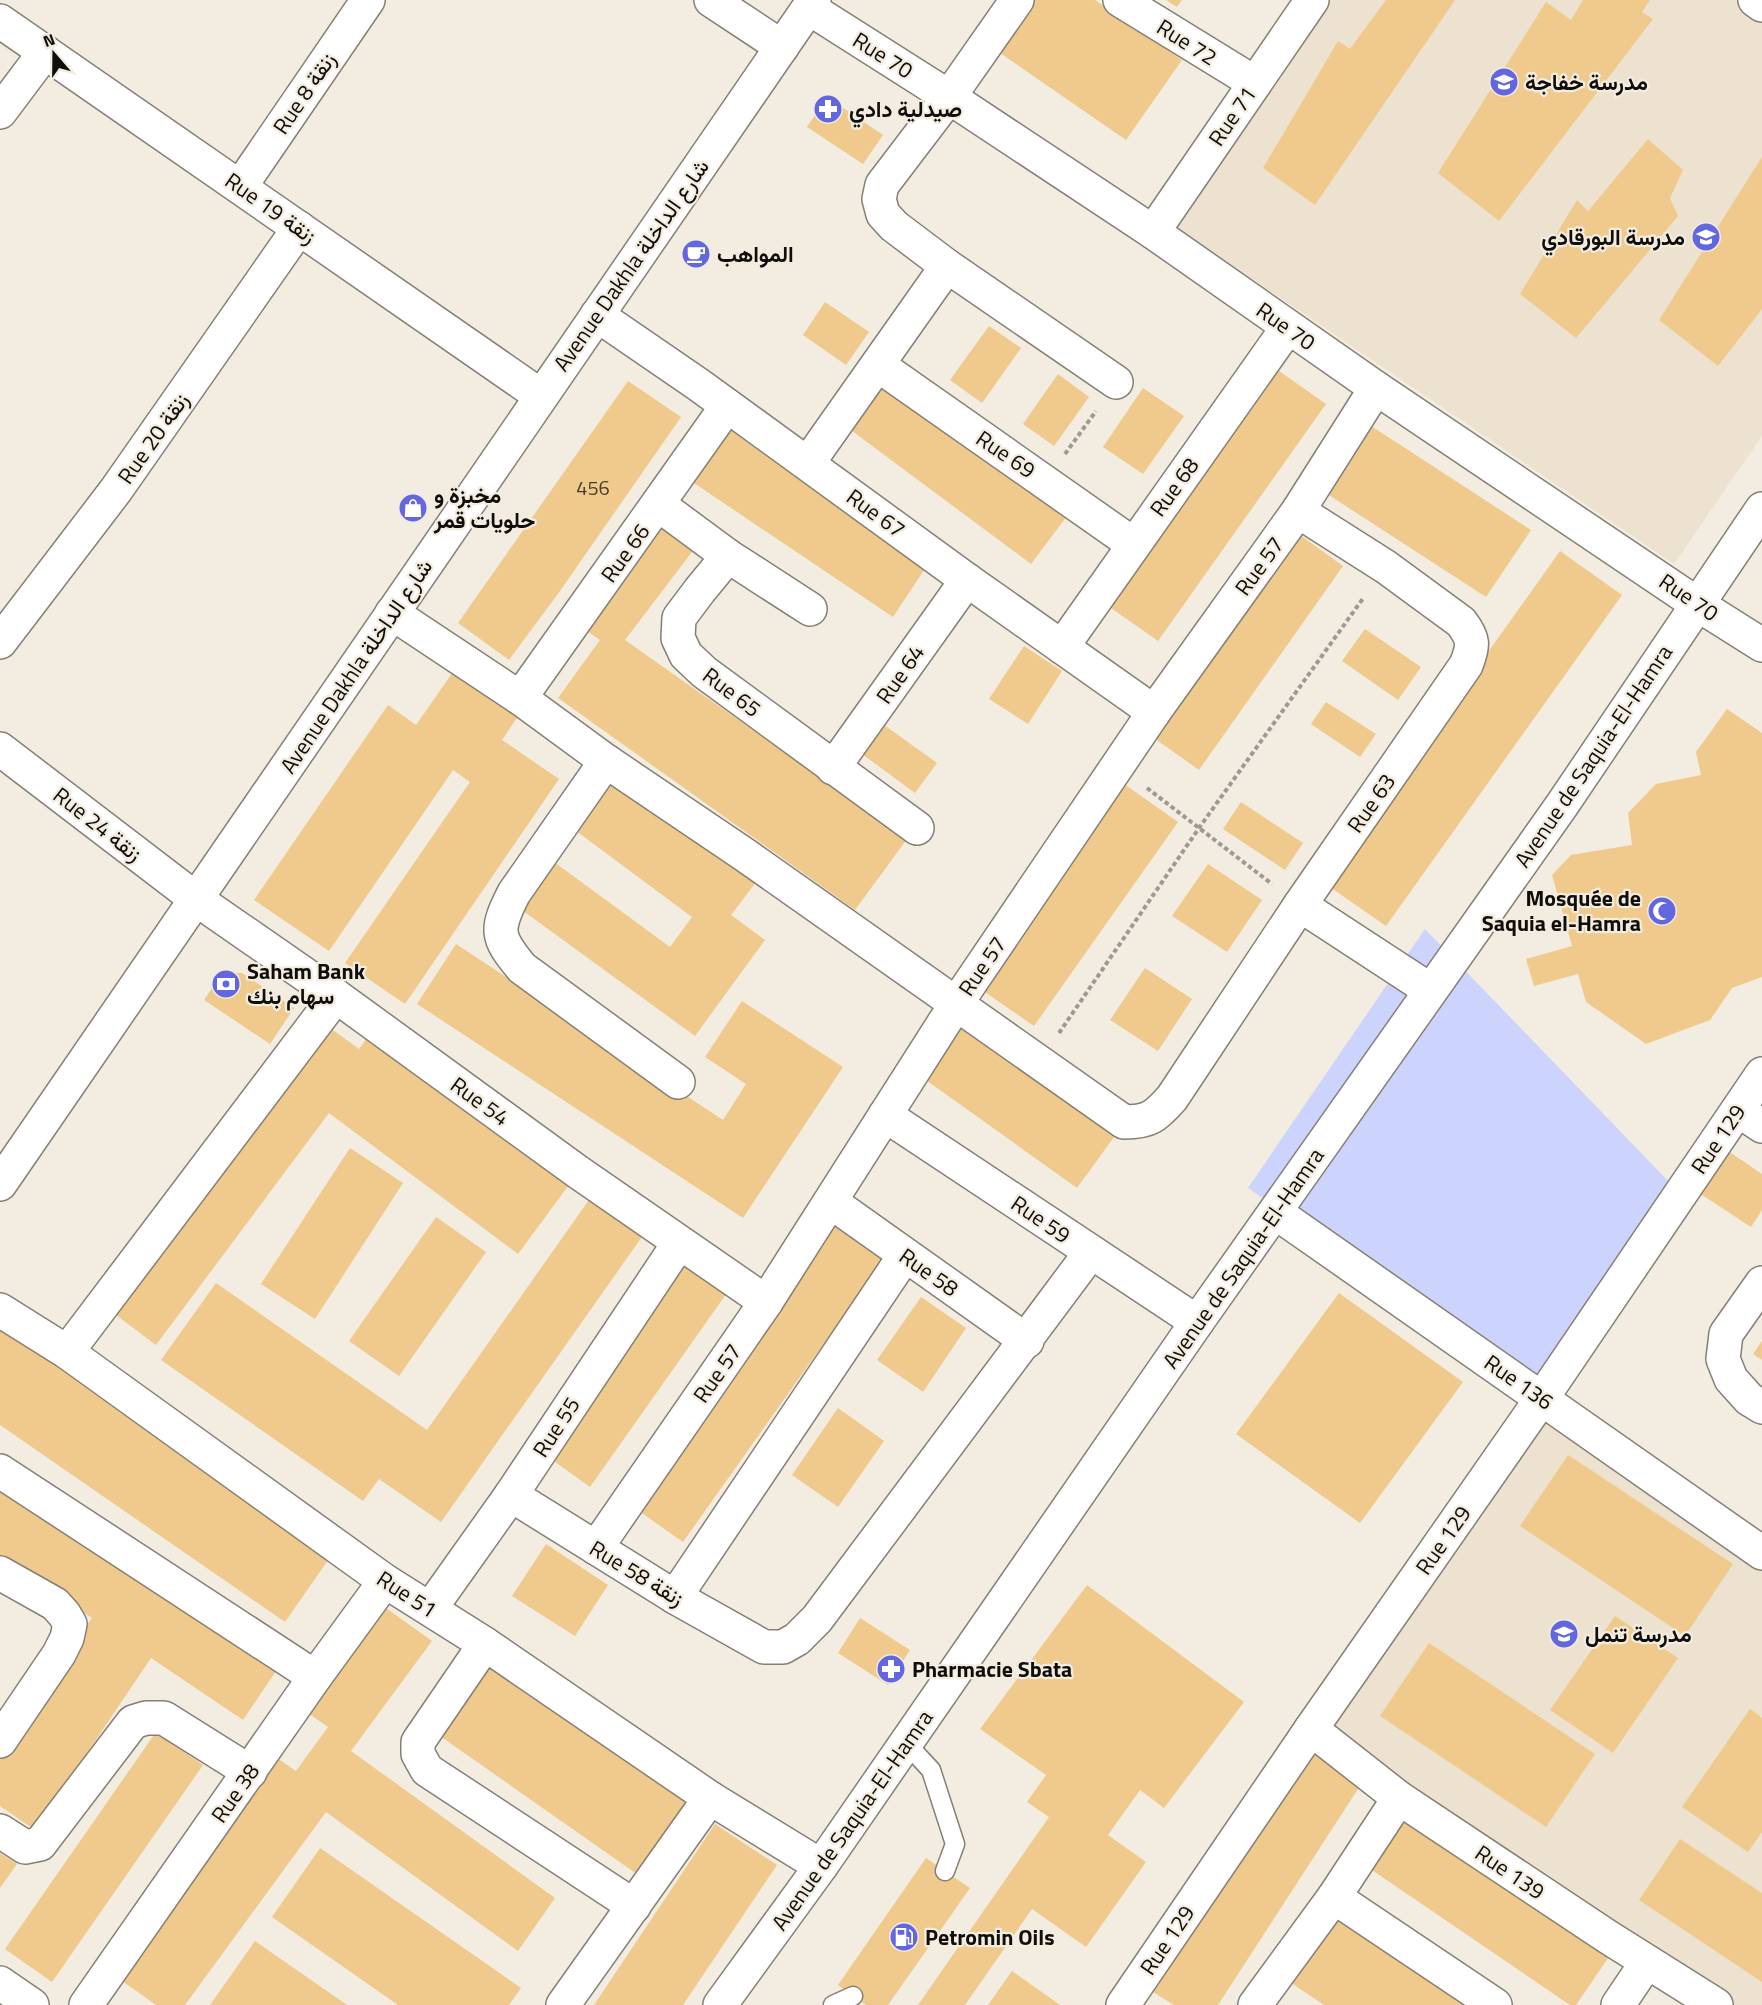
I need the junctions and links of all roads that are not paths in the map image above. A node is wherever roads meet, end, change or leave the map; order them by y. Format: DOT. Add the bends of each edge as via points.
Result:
graph roads {
  1 [pos="368,0"];
  2 [pos="711,0"];
  3 [pos="1017,0"];
  4 [pos="1120,0"];
  5 [pos="1311,0"];
  6 [pos="1755,0"];
  7 [pos="811,4"];
  8 [pos="1762,5"];
  9 [pos="0,21"];
  10 [pos="782,47"];
  11 [pos="45,52"];
  12 [pos="1255,83"];
  13 [pos="949,97"];
  14 [pos="0,112"];
  15 [pos="240,187"];
  16 [pos="299,228"];
  17 [pos="1153,232"];
  18 [pos="947,267"];
  19 [pos="597,315"];
  20 [pos="1288,327"];
  21 [pos="878,365"];
  22 [pos="1116,382"];
  23 [pos="1376,388"];
  24 [pos="541,396"];
  25 [pos="727,406"];
  26 [pos="808,463"];
  27 [pos="659,505"];
  28 [pos="1762,509"];
  29 [pos="1298,511"];
  30 [pos="1133,544"];
  31 [pos="728,556"];
  32 [pos="967,580"];
  33 [pos="1697,604"];
  34 [pos="810,609"];
  35 [pos="392,613"];
  36 [pos="0,642"];
  37 [pos="1762,645"];
  38 [pos="1062,647"];
  39 [pos="520,698"];
  40 [pos="1154,712"];
  41 [pos="0,749"];
  42 [pos="606,761"];
  43 [pos="833,768"];
  44 [pos="917,828"];
  45 [pos="196,899"];
  46 [pos="1300,905"];
  47 [pos="1430,990"];
  48 [pos="336,996"];
  49 [pos="956,1004"];
  50 [pos="1762,1074"];
  51 [pos="678,1082"];
  52 [pos="885,1115"];
  53 [pos="1750,1118"];
  54 [pos="0,1184"];
  55 [pos="831,1202"];
  56 [pos="1275,1212"];
  57 [pos="679,1243"];
  58 [pos="1091,1252"];
  59 [pos="905,1255"];
  60 [pos="1762,1283"];
  61 [pos="766,1302"];
  62 [pos="0,1310"];
  63 [pos="1197,1322"];
  64 [pos="1027,1341"];
  65 [pos="67,1352"];
  66 [pos="1542,1398"];
  67 [pos="1762,1407"];
  68 [pos="0,1471"];
  69 [pos="511,1496"];
  70 [pos="596,1548"];
  71 [pos="1762,1553"];
  72 [pos="0,1573"];
  73 [pos="386,1581"];
  74 [pos="675,1597"];
  75 [pos="430,1609"];
  76 [pos="486,1644"];
  77 [pos="315,1677"];
  78 [pos="1311,1729"];
  79 [pos="0,1741"];
  80 [pos="906,1743"];
  81 [pos="250,1772"];
  82 [pos="710,1798"];
  83 [pos="1399,1798"];
  84 [pos="0,1831"];
  85 [pos="821,1866"];
  86 [pos="945,1871"];
  87 [pos="1334,1897"];
  88 [pos="634,1906"];
  89 [pos="1647,1962"];
  90 [pos="0,1983"];
  91 [pos="853,1996"];
  92 [pos="729,2002"];
  93 [pos="32,2005"];
  94 [pos="86,2005"];
  95 [pos="563,2005"];
  96 [pos="833,2005"];
  97 [pos="1123,2005"];
  98 [pos="1255,2005"];
  99 [pos="1495,2005"];
  100 [pos="1618,2005"];
  101 [pos="1716,2005"];
  1 -- 15 [label="street, Rue 8 زنقة"];
  2 -- 10 [label="street"];
  3 -- 13 [label="street"];
  4 -- 12 [label="street, Rue 72"];
  5 -- 12 [label="street, Rue 71"];
  6 -- 8 [label="street"];
  7 -- 10 [label="street, Avenue Dakhla شارع الداخلة"];
  7 -- 13 [label="street, Rue 70"];
  9 -- 11 [label="street, Rue 19 زنقة"];
  10 -- 19 [label="street, Avenue Dakhla شارع الداخلة"];
  11 -- 14 [label="street"];
  11 -- 15 [label="street, Rue 19 زنقة"];
  12 -- 17 [label="street, Rue 71"];
  13 -- 17 [label="street, Rue 70"];
  13 -- 18 [label="street" via="882,185 879,199 894,226"];
  15 -- 16 [label="street, Rue 19 زنقة"];
  16 -- 24 [label="street, Rue 19 زنقة"];
  16 -- 36 [label="street, Rue 20 زنقة" via="116,490"];
  17 -- 20 [label="street, Rue 70"];
  18 -- 21 [label="street"];
  18 -- 22 [label="street"];
  19 -- 24 [label="street, Avenue Dakhla شارع الداخلة"];
  19 -- 25 [label="street, Rue 67"];
  20 -- 23 [label="street, Rue 70"];
  20 -- 30 [label="street, Rue 68"];
  21 -- 26 [label="street"];
  21 -- 30 [label="street, Rue 69"];
  23 -- 29 [label="street, Rue 57"];
  23 -- 33 [label="street, Rue 70"];
  24 -- 35 [label="street, Avenue Dakhla شارع الداخلة"];
  25 -- 26 [label="street, Rue 67"];
  25 -- 27 [label="street, Rue 66"];
  26 -- 32 [label="street, Rue 67"];
  27 -- 31 [label="street"];
  27 -- 39 [label="street, Rue 66"];
  28 -- 33 [label="street, Avenue de Saquia-El-Hamra"];
  29 -- 40 [label="street, Rue 57"];
  29 -- 46 [label="street, Rue 63" via="1386,567 1461,622 1470,633 1473,648 1466,665"];
  30 -- 38 [label="street, Rue 68"];
  31 -- 34 [label="street"];
  31 -- 43 [label="street, Rue 65" via="679,618 678,638 686,655"];
  32 -- 38 [label="street, Rue 67"];
  32 -- 43 [label="street, Rue 64"];
  33 -- 37 [label="street, Rue 70"];
  33 -- 47 [label="street, Avenue de Saquia-El-Hamra" via="1562,805"];
  35 -- 39 [label="street"];
  35 -- 45 [label="street, Avenue Dakhla شارع الداخلة"];
  38 -- 40 [label="street, Rue 67"];
  39 -- 42 [label="street"];
  40 -- 49 [label="street, Rue 57"];
  41 -- 45 [label="street, Rue 24 زنقة"];
  42 -- 49 [label="street"];
  42 -- 51 [label="street" via="514,893 502,916 500,933 506,949 522,968"];
  43 -- 44 [label="street, Rue 65"];
  45 -- 48 [label="street, Rue 54"];
  45 -- 54 [label="street, Avenue Dakhla شارع الداخلة"];
  46 -- 47 [label="street"];
  46 -- 49 [label="street, Rue 63" via="1172,1098 1157,1115 1141,1122 1124,1122"];
  47 -- 56 [label="street, Avenue de Saquia-El-Hamra"];
  48 -- 57 [label="street, Rue 54"];
  48 -- 65 [label="street"];
  49 -- 52 [label="street, Rue 57"];
  50 -- 53 [label="street, Rue 129"];
  52 -- 55 [label="street, Rue 57"];
  52 -- 58 [label="street, Rue 59"];
  53 -- 66 [label="street, Rue 129"];
  55 -- 59 [label="street, Rue 58"];
  55 -- 61 [label="street, Rue 57"];
  56 -- 63 [label="street, Avenue de Saquia-El-Hamra"];
  56 -- 66 [label="street, Rue 136"];
  57 -- 61 [label="street, Rue 54"];
  57 -- 69 [label="street, Rue 55"];
  58 -- 63 [label="street, Rue 59"];
  58 -- 64 [label="street"];
  59 -- 64 [label="street, Rue 58"];
  59 -- 74 [label="street"];
  60 -- 67 [label="street" via="1725,1334 1723,1359 1731,1379"];
  61 -- 70 [label="street, Rue 57"];
  62 -- 65 [label="street, Rue 51"];
  63 -- 80 [label="street, Avenue de Saquia-El-Hamra"];
  64 -- 74 [label="street, Rue 58 زنقة" via="817,1619 797,1639 783,1647 764,1647"];
  65 -- 73 [label="street, Rue 51"];
  66 -- 71 [label="street, Rue 136"];
  66 -- 78 [label="street, Rue 129"];
  68 -- 77 [label="street"];
  69 -- 70 [label="street, Rue 58 زنقة"];
  69 -- 75 [label="street, Rue 55"];
  70 -- 74 [label="street, Rue 58 زنقة"];
  72 -- 79 [label="street" via="55,1604 70,1624 59,1654"];
  73 -- 75 [label="street, Rue 51"];
  73 -- 77 [label="street, Rue 38"];
  75 -- 76 [label="street, Rue 51"];
  76 -- 82 [label="street, Rue 51"];
  76 -- 88 [label="street" via="418,1742 417,1754 427,1770"];
  77 -- 81 [label="street, Rue 38"];
  78 -- 83 [label="street, Rue 139"];
  78 -- 97 [label="street, Rue 129"];
  80 -- 85 [label="street, Avenue de Saquia-El-Hamra"];
  80 -- 86 [label="lane" via="931,1770 955,1844"];
  81 -- 84 [label="street" via="164,1718 146,1718 133,1722 40,1844 25,1846"];
  81 -- 94 [label="street, Rue 38"];
  82 -- 85 [label="street, Rue 51"];
  82 -- 88 [label="street"];
  83 -- 87 [label="street"];
  83 -- 89 [label="street, Rue 139"];
  85 -- 92 [label="street, Avenue de Saquia-El-Hamra"];
  87 -- 98 [label="street"];
  87 -- 99 [label="street"];
  88 -- 95 [label="street"];
  89 -- 100 [label="street"];
  89 -- 101 [label="street, Rue 139"];
  90 -- 93 [label="street"];
  91 -- 96 [label="lane"];
}
